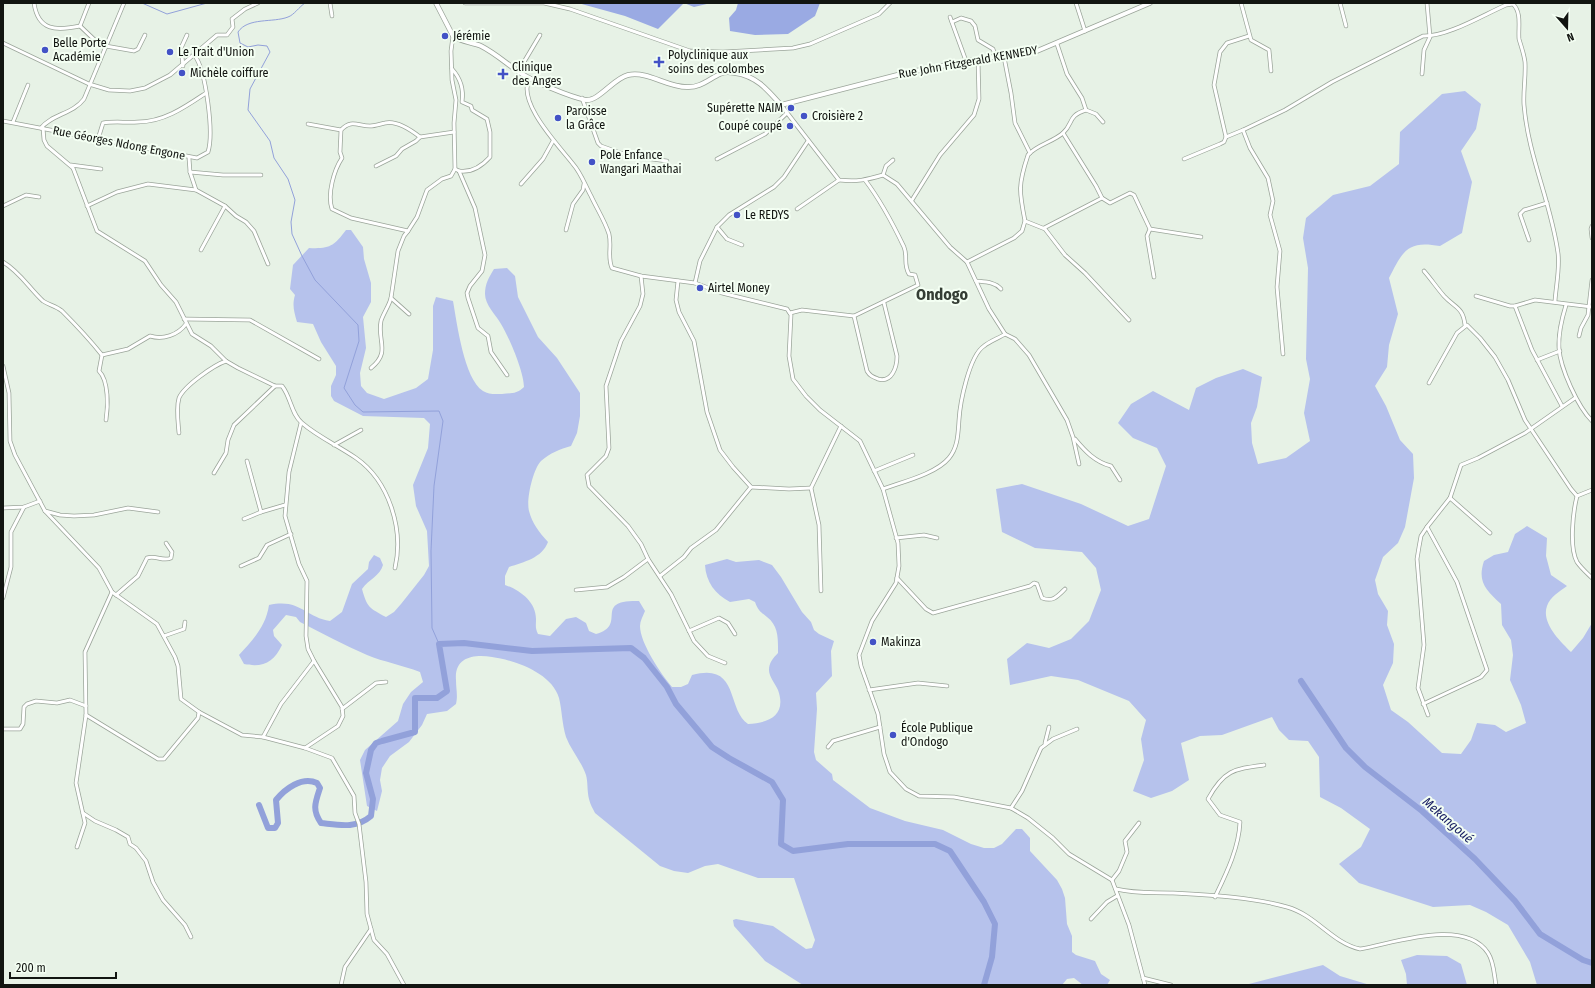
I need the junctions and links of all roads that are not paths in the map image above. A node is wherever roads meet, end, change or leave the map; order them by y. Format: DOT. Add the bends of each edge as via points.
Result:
graph roads {
  1 [pos="34,3"];
  2 [pos="89,3"];
  3 [pos="124,3"];
  4 [pos="258,3"];
  5 [pos="330,3"];
  6 [pos="436,3"];
  7 [pos="465,3"];
  8 [pos="890,3"];
  9 [pos="1076,3"];
  10 [pos="1150,3"];
  11 [pos="1241,3"];
  12 [pos="1340,3"];
  13 [pos="1427,3"];
  14 [pos="1513,4"];
  15 [pos="332,16"];
  16 [pos="950,17"];
  17 [pos="952,22"];
  18 [pos="80,26"];
  19 [pos="1346,26"];
  20 [pos="1085,31"];
  21 [pos="145,35"];
  22 [pos="187,35"];
  23 [pos="540,35"];
  24 [pos="453,36"];
  25 [pos="1249,36"];
  26 [pos="1430,37"];
  27 [pos="3,43"];
  28 [pos="1057,44"];
  29 [pos="105,47"];
  30 [pos="195,56"];
  31 [pos="996,57"];
  32 [pos="1004,57"];
  33 [pos="978,59"];
  34 [pos="966,61"];
  35 [pos="183,66"];
  36 [pos="452,69"];
  37 [pos="1271,71"];
  38 [pos="518,72"];
  39 [pos="1422,74"];
  40 [pos="530,78"];
  41 [pos="89,84"];
  42 [pos="28,85"];
  43 [pos="206,93"];
  44 [pos="582,98"];
  45 [pos="781,105"];
  46 [pos="1086,110"];
  47 [pos="787,113"];
  48 [pos="3,121"];
  49 [pos="12,122"];
  50 [pos="1102,122"];
  51 [pos="308,124"];
  52 [pos="42,128"];
  53 [pos="341,130"];
  54 [pos="1243,130"];
  55 [pos="454,132"];
  56 [pos="1063,133"];
  57 [pos="420,137"];
  58 [pos="1226,137"];
  59 [pos="98,139"];
  60 [pos="553,141"];
  61 [pos="808,141"];
  62 [pos="1030,153"];
  63 [pos="190,158"];
  64 [pos="717,159"];
  65 [pos="1184,159"];
  66 [pos="893,160"];
  67 [pos="667,161"];
  68 [pos="71,165"];
  69 [pos="376,166"];
  70 [pos="101,169"];
  71 [pos="455,169"];
  72 [pos="459,171"];
  73 [pos="190,172"];
  74 [pos="261,175"];
  75 [pos="883,175"];
  76 [pos="839,180"];
  77 [pos="865,180"];
  78 [pos="521,184"];
  79 [pos="584,184"];
  80 [pos="196,190"];
  81 [pos="39,198"];
  82 [pos="1102,198"];
  83 [pos="912,200"];
  84 [pos="1547,203"];
  85 [pos="3,206"];
  86 [pos="87,206"];
  87 [pos="225,206"];
  88 [pos="797,209"];
  89 [pos="1025,221"];
  90 [pos="1592,226"];
  91 [pos="717,227"];
  92 [pos="1044,228"];
  93 [pos="1150,229"];
  94 [pos="566,230"];
  95 [pos="408,232"];
  96 [pos="1201,237"];
  97 [pos="1592,238"];
  98 [pos="1529,240"];
  99 [pos="742,246"];
  100 [pos="201,250"];
  101 [pos="3,262"];
  102 [pos="967,262"];
  103 [pos="268,264"];
  104 [pos="1424,271"];
  105 [pos="641,276"];
  106 [pos="1154,277"];
  107 [pos="1592,280"];
  108 [pos="678,281"];
  109 [pos="976,281"];
  110 [pos="694,283"];
  111 [pos="1001,289"];
  112 [pos="1476,296"];
  113 [pos="391,298"];
  114 [pos="1555,301"];
  115 [pos="884,303"];
  116 [pos="1566,305"];
  117 [pos="1515,306"];
  118 [pos="1591,307"];
  119 [pos="790,313"];
  120 [pos="409,314"];
  121 [pos="854,316"];
  122 [pos="184,319"];
  123 [pos="1128,320"];
  124 [pos="186,324"];
  125 [pos="1466,325"];
  126 [pos="1006,334"];
  127 [pos="1579,336"];
  128 [pos="1560,351"];
  129 [pos="1283,354"];
  130 [pos="102,355"];
  131 [pos="319,359"];
  132 [pos="1537,360"];
  133 [pos="226,361"];
  134 [pos="3,366"];
  135 [pos="371,368"];
  136 [pos="4,371"];
  137 [pos="507,375"];
  138 [pos="1429,382"];
  139 [pos="274,386"];
  140 [pos="1574,398"];
  141 [pos="1562,406"];
  142 [pos="106,420"];
  143 [pos="1592,421"];
  144 [pos="301,423"];
  145 [pos="841,426"];
  146 [pos="1531,429"];
  147 [pos="361,430"];
  148 [pos="179,433"];
  149 [pos="1073,437"];
  150 [pos="334,445"];
  151 [pos="913,455"];
  152 [pos="247,461"];
  153 [pos="1079,464"];
  154 [pos="874,471"];
  155 [pos="214,473"];
  156 [pos="747,480"];
  157 [pos="1120,480"];
  158 [pos="751,487"];
  159 [pos="811,488"];
  160 [pos="883,489"];
  161 [pos="1592,490"];
  162 [pos="743,496"];
  163 [pos="1577,496"];
  164 [pos="1450,498"];
  165 [pos="40,501"];
  166 [pos="285,505"];
  167 [pos="24,506"];
  168 [pos="3,508"];
  169 [pos="45,511"];
  170 [pos="158,512"];
  171 [pos="261,512"];
  172 [pos="244,519"];
  173 [pos="1427,527"];
  174 [pos="1490,532"];
  175 [pos="290,534"];
  176 [pos="896,538"];
  177 [pos="938,538"];
  178 [pos="166,543"];
  179 [pos="648,559"];
  180 [pos="241,566"];
  181 [pos="395,568"];
  182 [pos="660,576"];
  183 [pos="897,578"];
  184 [pos="1592,578"];
  185 [pos="1065,589"];
  186 [pos="576,590"];
  187 [pos="821,591"];
  188 [pos="112,592"];
  189 [pos="116,595"];
  190 [pos="3,598"];
  191 [pos="185,622"];
  192 [pos="689,631"];
  193 [pos="735,634"];
  194 [pos="164,636"];
  195 [pos="314,661"];
  196 [pos="725,664"];
  197 [pos="386,682"];
  198 [pos="946,686"];
  199 [pos="869,690"];
  200 [pos="1423,704"];
  201 [pos="86,706"];
  202 [pos="342,709"];
  203 [pos="199,712"];
  204 [pos="86,715"];
  205 [pos="1428,715"];
  206 [pos="880,727"];
  207 [pos="1049,727"];
  208 [pos="1077,729"];
  209 [pos="3,730"];
  210 [pos="263,737"];
  211 [pos="1045,743"];
  212 [pos="828,747"];
  213 [pos="305,748"];
  214 [pos="1264,765"];
  215 [pos="1011,808"];
  216 [pos="83,813"];
  217 [pos="1139,823"];
  218 [pos="77,847"];
  219 [pos="1112,880"];
  220 [pos="1116,889"];
  221 [pos="1117,896"];
  222 [pos="1215,897"];
  223 [pos="1091,919"];
  224 [pos="371,929"];
  225 [pos="191,937"];
  226 [pos="1143,978"];
  227 [pos="342,985"];
  228 [pos="404,985"];
  229 [pos="1144,985"];
  230 [pos="1171,985"];
  231 [pos="1496,985"];
  1 -- 18 [label="street" via="36,14 44,25 56,29"];
  2 -- 18 [label="street"];
  3 -- 29 [label="street"];
  4 -- 30 [label="street" via="232,19 233,28 227,35 217,35"];
  5 -- 15 [label="street"];
  6 -- 24 [label="street"];
  7 -- 8 [label="street" via="544,3 570,8 690,51 706,52 793,48 810,44 879,14"];
  9 -- 20 [label="street"];
  10 -- 20 [label="street, Rue John Fitzgerald KENNEDY"];
  11 -- 25 [label="street"];
  12 -- 19 [label="street"];
  13 -- 26 [label="street"];
  14 -- 26 [label="street"];
  14 -- 84 [label="street" via="1518,14 1519,37 1525,62 1524,106 1532,154"];
  16 -- 17 [label="street"];
  17 -- 31 [label="street" via="961,18 971,21 975,26 978,40 993,49"];
  17 -- 34 [label="street"];
  18 -- 29 [label="street"];
  20 -- 28 [label="street, Rue John Fitzgerald KENNEDY"];
  21 -- 29 [label="street" via="136,51"];
  22 -- 35 [label="street" via="181,48"];
  23 -- 38 [label="street"];
  24 -- 36 [label="street"];
  24 -- 38 [label="street" via="482,47"];
  25 -- 37 [label="street" via="1253,43 1269,50"];
  25 -- 58 [label="street" via="1227,43 1219,56 1214,85"];
  26 -- 39 [label="street" via="1424,50"];
  26 -- 54 [label="street" via="1422,36"];
  27 -- 41 [label="street"];
  28 -- 32 [label="street, Rue John Fitzgerald KENNEDY" via="1027,54"];
  28 -- 46 [label="street" via="1067,74 1082,98"];
  29 -- 41 [label="street"];
  30 -- 35 [label="street"];
  30 -- 43 [label="street, Rue Géorges Ndong Engone"];
  31 -- 32 [label="street, Rue John Fitzgerald KENNEDY"];
  31 -- 33 [label="street, Rue John Fitzgerald KENNEDY"];
  32 -- 62 [label="street" via="1015,122"];
  33 -- 34 [label="street, Rue John Fitzgerald KENNEDY"];
  33 -- 83 [label="street" via="979,98 974,115 940,155"];
  34 -- 45 [label="street, Rue John Fitzgerald KENNEDY" via="890,76"];
  35 -- 41 [label="street" via="164,79 137,90 109,90"];
  36 -- 55 [label="street" via="456,100"];
  36 -- 72 [label="street" via="463,88 462,102 487,119 490,132 490,157 483,164 467,172"];
  38 -- 40 [label="street"];
  40 -- 44 [label="street"];
  40 -- 60 [label="street" via="527,86 533,109"];
  41 -- 52 [label="street" via="84,99 76,108 46,123"];
  42 -- 49 [label="street"];
  43 -- 59 [label="street" via="184,108 158,119 103,123"];
  43 -- 63 [label="street, Rue Géorges Ndong Engone" via="210,120 209,148 202,156"];
  44 -- 45 [label="street" via="592,99 628,75 644,75 689,87 700,85 727,72 753,78"];
  44 -- 67 [label="street" via="598,143 602,146 629,156"];
  45 -- 47 [label="street"];
  46 -- 50 [label="street" via="1096,114"];
  46 -- 56 [label="street" via="1072,117"];
  47 -- 61 [label="street"];
  47 -- 64 [label="street" via="765,134"];
  48 -- 49 [label="street, Rue Géorges Ndong Engone"];
  49 -- 52 [label="street, Rue Géorges Ndong Engone"];
  51 -- 53 [label="street"];
  52 -- 59 [label="street, Rue Géorges Ndong Engone"];
  52 -- 68 [label="street" via="48,146"];
  53 -- 57 [label="street" via="351,123 368,126 392,122 408,128"];
  53 -- 95 [label="street" via="342,158 334,176 332,209 350,218"];
  54 -- 58 [label="street"];
  54 -- 129 [label="street" via="1250,148 1268,178 1273,200 1270,215 1280,251 1277,287"];
  55 -- 57 [label="street"];
  55 -- 71 [label="street"];
  56 -- 62 [label="street"];
  56 -- 82 [label="street"];
  57 -- 69 [label="street" via="396,156"];
  58 -- 65 [label="street" via="1224,142"];
  59 -- 63 [label="street, Rue Géorges Ndong Engone"];
  60 -- 78 [label="street" via="544,159"];
  60 -- 79 [label="street" via="572,163"];
  61 -- 76 [label="street"];
  61 -- 91 [label="street" via="784,177 774,187 730,215"];
  62 -- 89 [label="street" via="1019,186"];
  63 -- 73 [label="street"];
  66 -- 75 [label="street" via="886,166"];
  68 -- 70 [label="street"];
  68 -- 86 [label="street"];
  71 -- 72 [label="street"];
  71 -- 95 [label="street" via="451,176 427,190"];
  72 -- 137 [label="street" via="475,208 485,255 482,271 467,293 478,328 488,336 491,352"];
  73 -- 74 [label="street"];
  73 -- 80 [label="street"];
  75 -- 77 [label="street"];
  75 -- 83 [label="street" via="897,184"];
  76 -- 77 [label="street"];
  76 -- 88 [label="street"];
  77 -- 115 [label="street" via="876,193 904,248 906,269 918,280 918,285"];
  79 -- 94 [label="street" via="583,190 573,204"];
  79 -- 105 [label="street" via="609,234 612,268"];
  80 -- 86 [label="street" via="148,184 117,192"];
  80 -- 87 [label="street"];
  81 -- 85 [label="street" via="26,195"];
  82 -- 92 [label="street"];
  82 -- 93 [label="street" via="1110,203 1132,194"];
  83 -- 102 [label="street" via="950,247"];
  84 -- 98 [label="street" via="1524,210 1520,214"];
  84 -- 114 [label="street" via="1558,255"];
  86 -- 122 [label="street" via="97,231 145,261 176,302"];
  87 -- 100 [label="street"];
  87 -- 103 [label="street" via="254,231"];
  89 -- 92 [label="street"];
  89 -- 102 [label="street" via="1022,231 1014,238"];
  90 -- 97 [label="street"];
  91 -- 99 [label="street" via="727,239"];
  91 -- 110 [label="street" via="700,261"];
  92 -- 123 [label="street"];
  93 -- 96 [label="street"];
  93 -- 106 [label="street" via="1147,236"];
  95 -- 113 [label="street" via="398,251"];
  101 -- 130 [label="street" via="19,273 45,302 62,311"];
  102 -- 109 [label="street"];
  104 -- 125 [label="street" via="1443,294 1458,306"];
  105 -- 108 [label="street"];
  105 -- 179 [label="street" via="643,294 640,306 621,341 606,386 609,448 606,456 587,475 587,479 589,486 628,526"];
  107 -- 118 [label="street"];
  108 -- 110 [label="street"];
  108 -- 156 [label="street" via="676,300 694,341 706,407 720,450"];
  109 -- 111 [label="street" via="997,284"];
  109 -- 126 [label="street" via="989,309"];
  110 -- 119 [label="street" via="722,293 787,309"];
  112 -- 117 [label="street"];
  113 -- 120 [label="street"];
  113 -- 135 [label="street" via="381,320 382,355 379,362"];
  114 -- 116 [label="street"];
  114 -- 117 [label="street" via="1535,300"];
  115 -- 121 [label="street"];
  115 -- 121 [label="street" via="897,356 893,374 888,378 880,380 870,375"];
  116 -- 118 [label="street"];
  116 -- 128 [label="street" via="1561,319"];
  117 -- 132 [label="street"];
  118 -- 127 [label="street" via="1588,308"];
  119 -- 121 [label="street" via="802,310"];
  119 -- 145 [label="street" via="789,356 793,379 813,404"];
  122 -- 124 [label="street"];
  122 -- 131 [label="street" via="250,320"];
  124 -- 130 [label="street" via="176,334 157,338 150,336 128,350"];
  124 -- 133 [label="street" via="192,334 211,346"];
  125 -- 138 [label="street" via="1458,333"];
  125 -- 146 [label="street" via="1495,357"];
  126 -- 149 [label="street" via="1016,338 1029,355 1067,420"];
  126 -- 160 [label="street" via="983,346 970,370 961,404 958,441 950,457 941,466"];
  128 -- 132 [label="street"];
  128 -- 140 [label="street"];
  130 -- 142 [label="street" via="98,371 104,380 106,392"];
  132 -- 141 [label="street"];
  133 -- 139 [label="street"];
  133 -- 148 [label="street" via="197,379 180,396"];
  134 -- 136 [label="street"];
  136 -- 165 [label="street" via="9,393 12,447"];
  139 -- 144 [label="street" via="282,386 287,392"];
  139 -- 155 [label="street" via="234,425 226,453"];
  140 -- 141 [label="street"];
  140 -- 143 [label="street"];
  141 -- 146 [label="street"];
  144 -- 150 [label="street"];
  144 -- 166 [label="street" via="289,472"];
  145 -- 154 [label="street" via="860,441"];
  145 -- 159 [label="street"];
  146 -- 163 [label="street"];
  146 -- 164 [label="street" via="1461,465"];
  147 -- 150 [label="street"];
  149 -- 153 [label="street"];
  149 -- 157 [label="street" via="1101,464 1111,466"];
  150 -- 181 [label="street" via="368,467 381,484 391,509 399,542"];
  151 -- 154 [label="street"];
  152 -- 171 [label="street"];
  154 -- 160 [label="street"];
  156 -- 158 [label="street"];
  156 -- 162 [label="street" via="748,489"];
  158 -- 159 [label="street"];
  158 -- 162 [label="street"];
  159 -- 187 [label="street" via="819,525"];
  160 -- 176 [label="street"];
  161 -- 163 [label="street"];
  162 -- 182 [label="street" via="716,530"];
  163 -- 184 [label="street" via="1573,549 1577,561"];
  164 -- 173 [label="street"];
  164 -- 174 [label="street"];
  165 -- 167 [label="street"];
  165 -- 169 [label="street"];
  166 -- 171 [label="street"];
  166 -- 175 [label="street"];
  167 -- 168 [label="street"];
  167 -- 190 [label="street" via="11,532 11,567"];
  169 -- 170 [label="street" via="74,516 128,508"];
  169 -- 188 [label="street" via="99,568"];
  171 -- 172 [label="street"];
  173 -- 200 [label="street" via="1421,536 1417,559 1424,645 1418,688"];
  173 -- 200 [label="street" via="1457,582 1487,670 1480,677"];
  175 -- 180 [label="street" via="267,545 258,558"];
  175 -- 195 [label="street" via="307,581 306,636 308,649"];
  176 -- 177 [label="street" via="924,534"];
  176 -- 183 [label="street" via="899,553"];
  178 -- 189 [label="street" via="172,552 171,558 147,558 138,576"];
  179 -- 182 [label="street"];
  179 -- 186 [label="street" via="607,586"];
  182 -- 192 [label="street"];
  183 -- 185 [label="street" via="934,614 1034,583 1037,584 1042,598 1048,600 1056,598"];
  183 -- 199 [label="street" via="894,589 872,621 860,652 860,661"];
  188 -- 189 [label="street"];
  188 -- 201 [label="street" via="85,652"];
  189 -- 194 [label="street" via="157,624"];
  191 -- 194 [label="street" via="184,629"];
  192 -- 193 [label="street" via="719,618 728,623"];
  192 -- 196 [label="street" via="694,641 708,656"];
  194 -- 203 [label="street" via="178,666 181,699"];
  195 -- 202 [label="street"];
  195 -- 210 [label="street" via="281,704"];
  197 -- 202 [label="street" via="376,683"];
  198 -- 199 [label="street" via="918,683"];
  199 -- 206 [label="street"];
  200 -- 205 [label="street"];
  201 -- 204 [label="street"];
  201 -- 209 [label="street" via="70,700 58,703 41,700 31,702 24,707 23,724 20,729"];
  202 -- 213 [label="street" via="343,716 338,726"];
  203 -- 204 [label="street" via="198,718 164,759 158,759"];
  203 -- 210 [label="street" via="242,735"];
  204 -- 216 [label="street" via="76,783"];
  206 -- 212 [label="street" via="833,741"];
  206 -- 215 [label="street" via="887,766 893,777 914,794 924,797 960,798"];
  207 -- 211 [label="street"];
  208 -- 211 [label="street"];
  210 -- 213 [label="street"];
  211 -- 215 [label="street"];
  213 -- 224 [label="street" via="332,758 354,796 355,813 360,824 367,914"];
  214 -- 222 [label="street" via="1232,771 1220,780 1208,799 1220,815 1240,822 1234,850"];
  215 -- 219 [label="street" via="1034,822 1069,854"];
  216 -- 218 [label="street" via="84,829"];
  216 -- 225 [label="street" via="128,837 130,844 146,861 163,900 185,925"];
  217 -- 219 [label="street" via="1126,841 1127,852"];
  219 -- 220 [label="street"];
  220 -- 221 [label="street"];
  220 -- 222 [label="street" via="1143,894 1171,893"];
  221 -- 223 [label="street" via="1107,902"];
  221 -- 226 [label="street" via="1129,926"];
  222 -- 231 [label="street" via="1286,906 1312,918 1330,934 1360,949 1418,936 1451,935 1465,938 1487,952 1492,962"];
  224 -- 227 [label="street" via="346,967"];
  224 -- 228 [label="street" via="374,940 387,954"];
  226 -- 229 [label="street"];
  226 -- 230 [label="street"];
}
